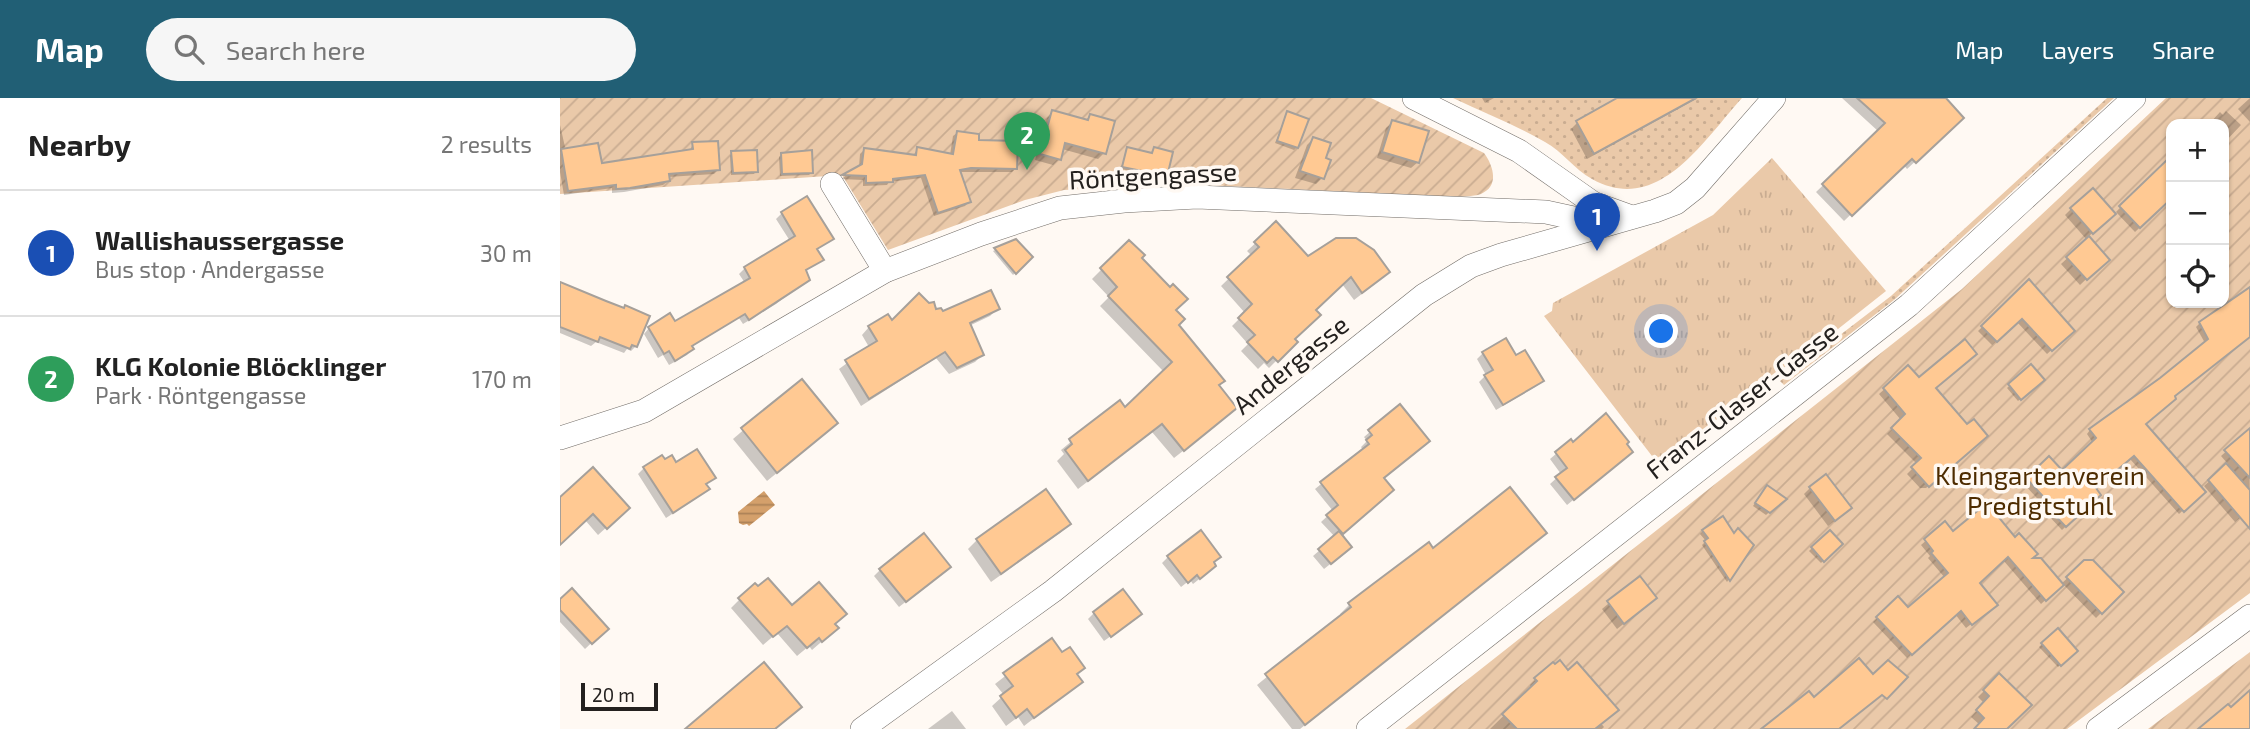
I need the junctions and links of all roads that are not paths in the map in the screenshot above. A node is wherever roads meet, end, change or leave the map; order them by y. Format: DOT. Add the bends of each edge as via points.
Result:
graph roads {
  1 [pos="1414,98"];
  2 [pos="1774,98"];
  3 [pos="2134,98"];
  4 [pos="832,184"];
  5 [pos="1632,217"];
  6 [pos="885,271"];
  7 [pos="560,438"];
  8 [pos="2250,616"];
  9 [pos="862,729"];
  10 [pos="1368,729"];
  11 [pos="2098,729"];
  1 -- 5 [label="street" via="1518,151 1593,203"];
  2 -- 5 [label="street, Andergasse" via="1695,188 1676,203"];
  3 -- 10 [label="street, Franz-Glaser-Gasse" via="1909,305"];
  4 -- 6 [label="street"];
  5 -- 6 [label="street, Röntgengasse" via="1592,222 1546,212 1197,197 1124,201 1060,208"];
  5 -- 9 [label="street, Andergasse" via="1501,255 1449,278 1053,591"];
  6 -- 7 [label="street, Röntgengasse" via="644,411"];
  8 -- 11 [label="street"];
}
